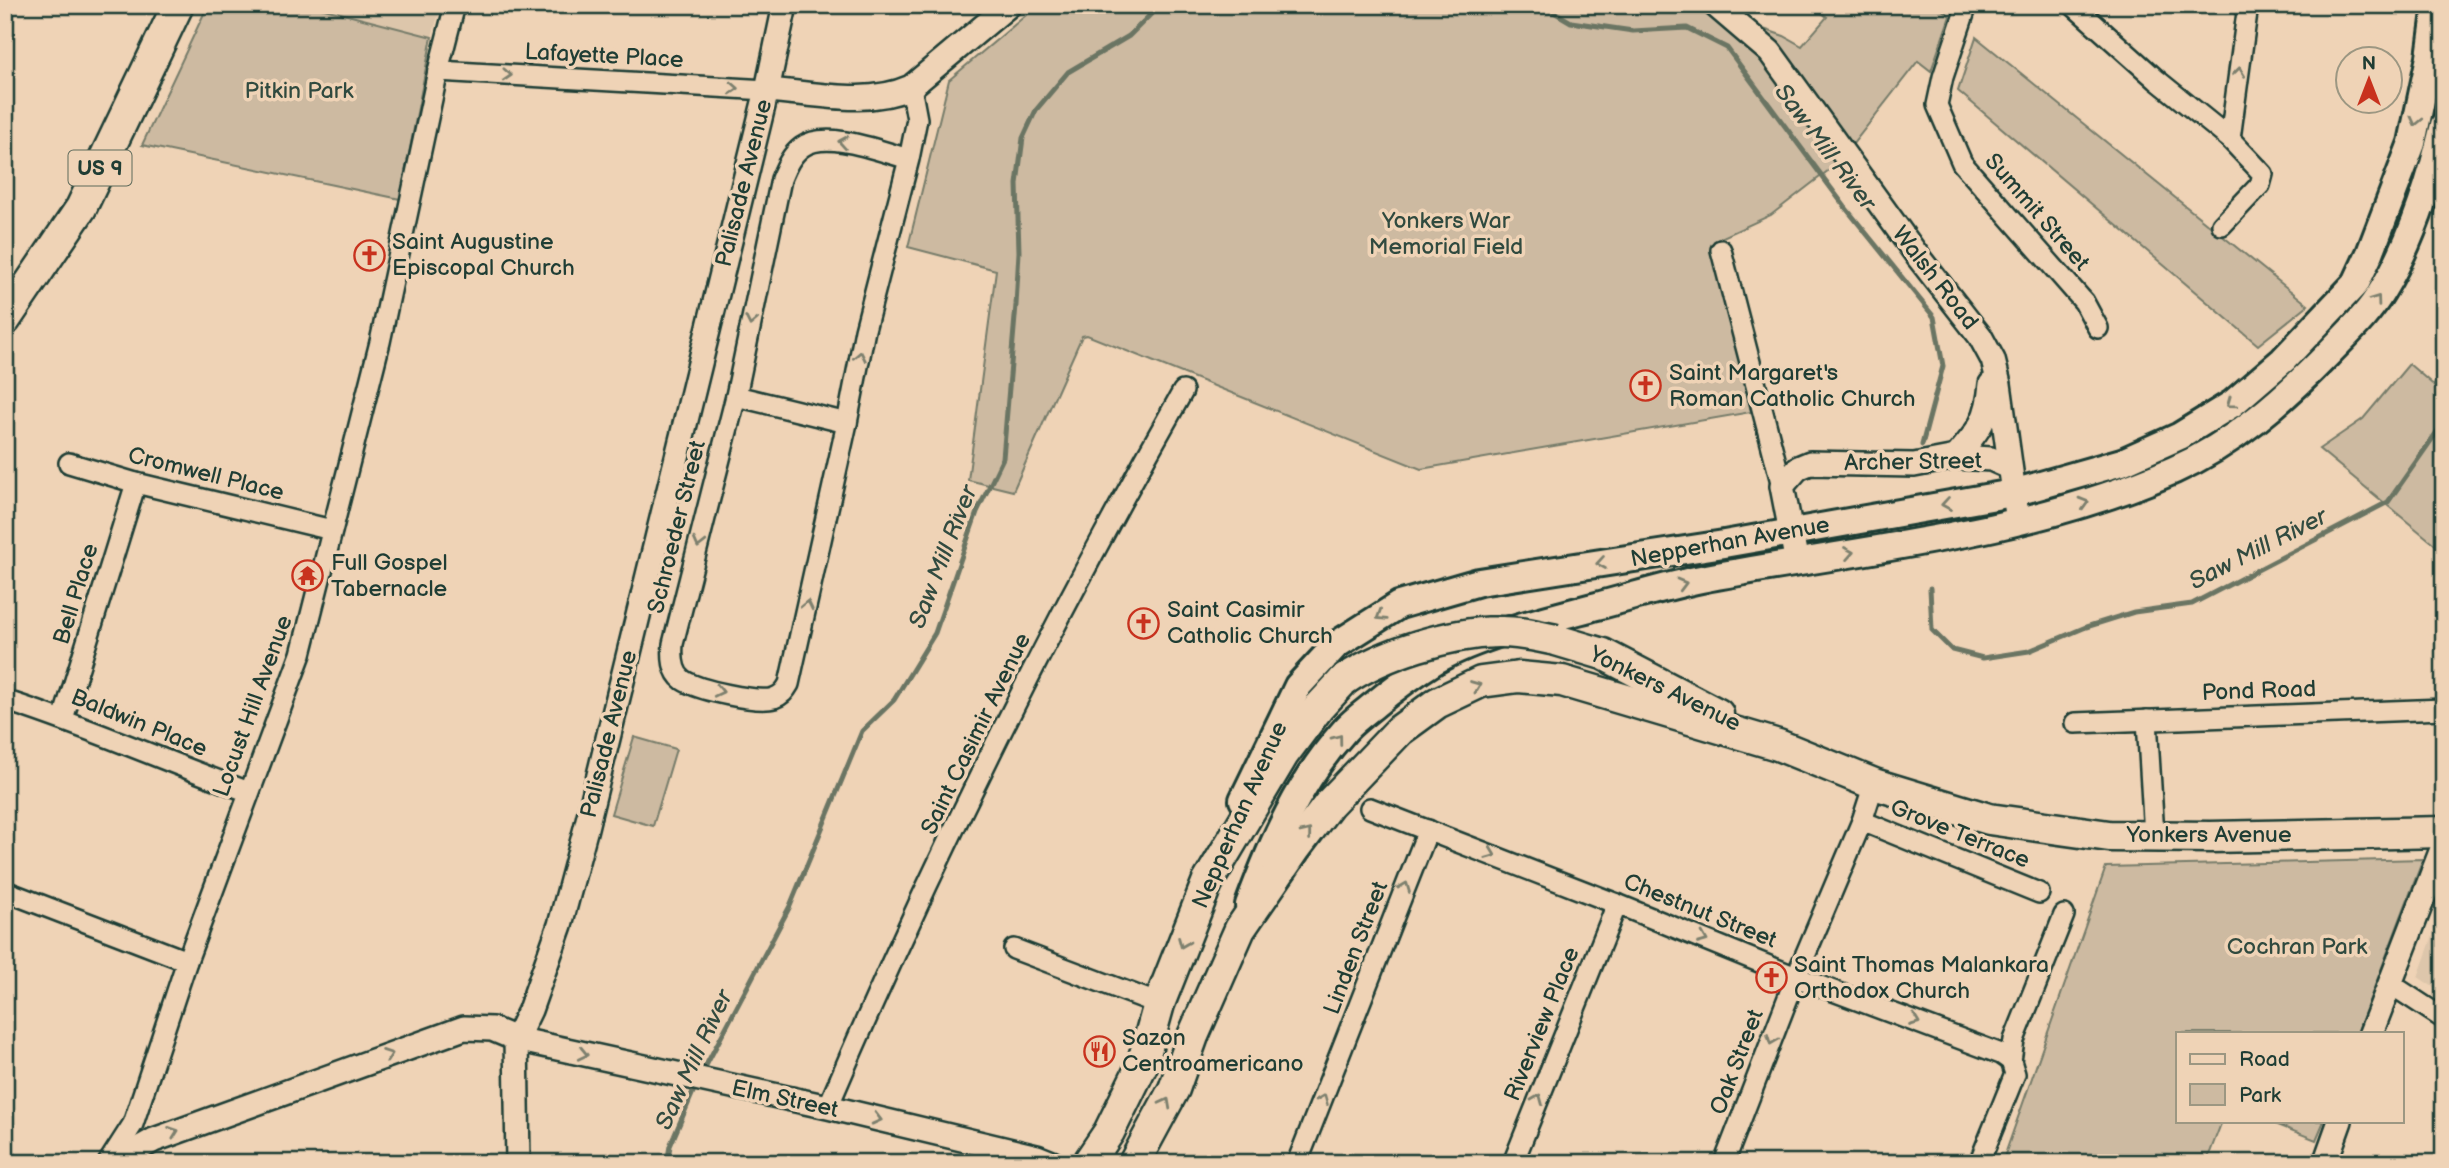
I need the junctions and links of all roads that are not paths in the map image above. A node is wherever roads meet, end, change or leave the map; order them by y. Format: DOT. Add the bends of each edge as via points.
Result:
graph roads {
  1 [pos="178,5"];
  2 [pos="455,5"];
  3 [pos="785,5"];
  4 [pos="1009,5"];
  5 [pos="1715,5"];
  6 [pos="1967,5"];
  7 [pos="2073,5"];
  8 [pos="2248,5"];
  9 [pos="2437,5"];
  10 [pos="438,71"];
  11 [pos="911,87"];
  12 [pos="767,90"];
  13 [pos="2444,125"];
  14 [pos="2230,139"];
  15 [pos="909,159"];
  16 [pos="2222,225"];
  17 [pos="1721,250"];
  18 [pos="5,320"];
  19 [pos="2098,328"];
  20 [pos="1993,360"];
  21 [pos="1183,391"];
  22 [pos="736,396"];
  23 [pos="847,423"];
  24 [pos="1770,441"];
  25 [pos="1956,457"];
  26 [pos="69,463"];
  27 [pos="1810,463"];
  28 [pos="2009,467"];
  29 [pos="136,483"];
  30 [pos="1782,486"];
  31 [pos="2013,493"];
  32 [pos="2018,522"];
  33 [pos="332,530"];
  34 [pos="1789,532"];
  35 [pos="1797,563"];
  36 [pos="10,702"];
  37 [pos="2444,709"];
  38 [pos="63,719"];
  39 [pos="2147,720"];
  40 [pos="2075,723"];
  41 [pos="1778,746"];
  42 [pos="1874,785"];
  43 [pos="249,792"];
  44 [pos="1370,808"];
  45 [pos="1862,821"];
  46 [pos="1428,830"];
  47 [pos="2444,832"];
  48 [pos="2154,836"];
  49 [pos="2444,844"];
  50 [pos="1208,883"];
  51 [pos="5,891"];
  52 [pos="2039,893"];
  53 [pos="1618,904"];
  54 [pos="2064,915"];
  55 [pos="1240,929"];
  56 [pos="1014,949"];
  57 [pos="187,961"];
  58 [pos="1796,977"];
  59 [pos="2389,983"];
  60 [pos="1159,1004"];
  61 [pos="2444,1019"];
  62 [pos="2371,1032"];
  63 [pos="516,1039"];
  64 [pos="2011,1061"];
  65 [pos="828,1107"];
  66 [pos="2340,1122"];
  67 [pos="108,1163"];
  68 [pos="114,1163"];
  69 [pos="518,1163"];
  70 [pos="1052,1163"];
  71 [pos="1088,1163"];
  72 [pos="1134,1163"];
  73 [pos="1297,1163"];
  74 [pos="1513,1163"];
  75 [pos="1724,1163"];
  76 [pos="1979,1163"];
  77 [pos="2325,1163"];
  1 -- 18 [label="main road, US 9" via="81,208"];
  2 -- 10 [label="street, Locust Hill Avenue"];
  3 -- 12 [label="street, Palisade Avenue"];
  4 -- 11 [label="street"];
  5 -- 20 [label="street, Walsh Road" via="1770,52 1980,335"];
  6 -- 19 [label="street, Summit Street" via="1937,105 1962,163 2084,302"];
  7 -- 14 [label="street"];
  14 -- 8 [label="street, one-way"];
  9 -- 31 [label="main road, Nepperhan Avenue, one-way" via="2412,143 2371,253 2356,283 2333,310 2232,404 2180,436 2122,462"];
  10 -- 12 [label="street, Lafayette Place, one-way"];
  10 -- 33 [label="street, Locust Hill Avenue" via="380,342"];
  11 -- 12 [label="street" via="869,98"];
  11 -- 15 [label="street, Schroeder Street" via="917,119"];
  12 -- 63 [label="street, Palisade Avenue" via="586,828 560,925"];
  32 -- 13 [label="main road, Nepperhan Avenue, one-way" via="2175,470 2259,419 2303,379 2381,294 2416,216"];
  14 -- 16 [label="street" via="2263,174 2260,185"];
  15 -- 22 [label="street, Schroeder Street, one-way" via="821,140 804,145 790,159 781,179"];
  23 -- 15 [label="street, Schroeder Street, one-way" via="865,330"];
  17 -- 24 [label="street"];
  20 -- 25 [label="street" via="1990,401 1981,429"];
  20 -- 28 [label="street, Walsh Road"];
  21 -- 65 [label="street, Saint Casimir Avenue" via="1003,729"];
  22 -- 23 [label="street"];
  22 -- 23 [label="street, Schroeder Street, one-way" via="673,645 676,672 700,686 771,699 783,694 789,684"];
  24 -- 27 [label="street" via="1784,454"];
  24 -- 30 [label="street"];
  25 -- 27 [label="street, Archer Street" via="1914,466"];
  25 -- 28 [label="street, Archer Street" via="1991,459"];
  26 -- 29 [label="street, Cromwell Place"];
  27 -- 30 [label="street, Archer Street" via="1798,468"];
  28 -- 31 [label="street, Walsh Road"];
  29 -- 33 [label="street, Cromwell Place"];
  29 -- 38 [label="street, Bell Place"];
  30 -- 34 [label="street"];
  31 -- 32 [label="street, Walsh Road"];
  31 -- 34 [label="main road, Nepperhan Avenue, one-way"];
  35 -- 32 [label="main road, Nepperhan Avenue, one-way"];
  33 -- 43 [label="street, Locust Hill Avenue" via="301,654"];
  34 -- 35 [label="street"];
  34 -- 50 [label="main road, Nepperhan Avenue, one-way" via="1479,582 1399,605 1336,645 1298,686"];
  55 -- 35 [label="main road, Nepperhan Avenue, one-way" via="1271,846 1304,784 1346,730 1437,660 1545,620 1697,580"];
  36 -- 38 [label="street, Baldwin Place"];
  37 -- 39 [label="street, Pond Road"];
  38 -- 43 [label="street, Baldwin Place"];
  39 -- 40 [label="street, Pond Road"];
  39 -- 48 [label="street"];
  41 -- 42 [label="main road, Yonkers Avenue"];
  41 -- 50 [label="main road, Yonkers Avenue, bridge" via="1603,654 1556,640 1498,632 1463,636 1410,649 1344,680 1283,755"];
  55 -- 41 [label="main road, Yonkers Avenue, one-way" via="1329,804 1400,730 1437,704 1481,682 1519,677 1562,681"];
  42 -- 45 [label="street, Oak Street"];
  42 -- 48 [label="main road, Yonkers Avenue" via="1989,819 2109,836"];
  43 -- 57 [label="street, Locust Hill Avenue"];
  44 -- 46 [label="street, Chestnut Street"];
  45 -- 52 [label="street, Grove Terrace"];
  45 -- 58 [label="street, Oak Street"];
  46 -- 53 [label="street, Chestnut Street, one-way"];
  73 -- 46 [label="street, Linden Street, one-way"];
  47 -- 48 [label="main road, Yonkers Avenue"];
  49 -- 59 [label="street"];
  50 -- 60 [label="main road, Nepperhan Avenue, one-way"];
  51 -- 57 [label="street"];
  53 -- 58 [label="street, Chestnut Street, one-way"];
  74 -- 53 [label="street, Riverview Place, one-way"];
  54 -- 64 [label="street" via="2014,1040"];
  72 -- 55 [label="main road, Nepperhan Avenue, one-way" via="1174,1089"];
  56 -- 60 [label="street"];
  57 -- 67 [label="street, Locust Hill Avenue" via="133,1124"];
  58 -- 64 [label="street, Chestnut Street, one-way"];
  58 -- 75 [label="street, Oak Street, one-way"];
  59 -- 61 [label="street"];
  59 -- 62 [label="street"];
  60 -- 71 [label="main road, Nepperhan Avenue" via="1142,1065"];
  63 -- 65 [label="street, Elm Street, one-way"];
  68 -- 63 [label="street, one-way" via="154,1140 464,1028 492,1030"];
  63 -- 69 [label="street"];
  64 -- 76 [label="street" via="2015,1074"];
  65 -- 70 [label="street, Elm Street, one-way"];
  66 -- 77 [label="street"];
}
